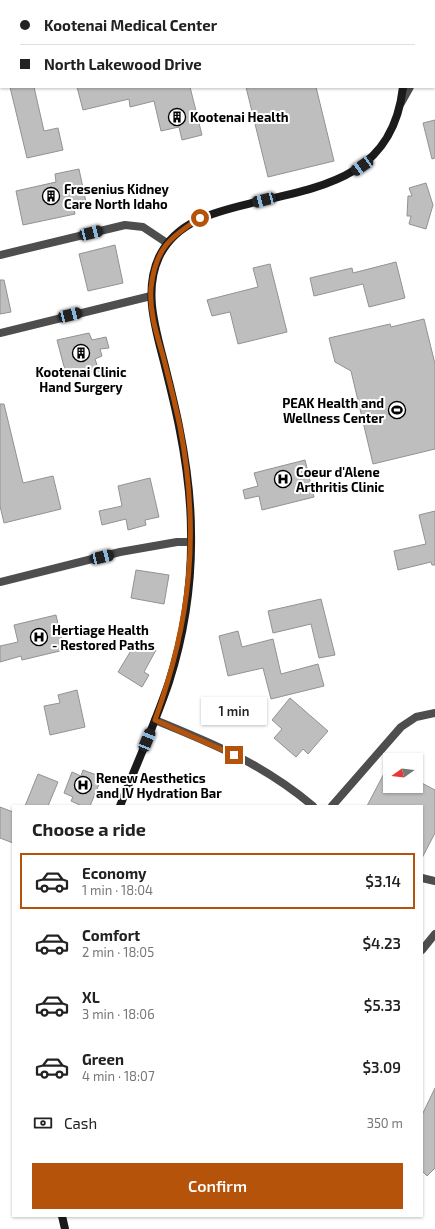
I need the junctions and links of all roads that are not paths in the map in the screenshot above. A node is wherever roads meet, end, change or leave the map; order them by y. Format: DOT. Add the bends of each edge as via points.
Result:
graph roads {
  1 [pos="403,88"];
  2 [pos="409,88"];
  3 [pos="401,104"];
  4 [pos="167,243"];
  5 [pos="0,255"];
  6 [pos="151,296"];
  7 [pos="0,333"];
  8 [pos="192,542"];
  9 [pos="0,582"];
  10 [pos="435,713"];
  11 [pos="155,720"];
  12 [pos="120,805"];
  13 [pos="312,805"];
  14 [pos="333,805"];
  15 [pos="423,878"];
  16 [pos="435,881"];
  17 [pos="435,934"];
  18 [pos="423,949"];
  19 [pos="62,1217"];
  20 [pos="65,1229"];
  1 -- 3 [label="street"];
  2 -- 3 [label="street"];
  3 -- 4 [label="street" via="397,119 384,144 372,158 348,175 321,186 211,213 174,235"];
  4 -- 5 [label="street" via="143,226 125,225"];
  4 -- 6 [label="street" via="154,272"];
  6 -- 7 [label="street"];
  6 -- 8 [label="street" via="153,319 180,427"];
  8 -- 9 [label="street" via="177,542 120,552"];
  8 -- 11 [label="street" via="186,606 178,646 170,680"];
  10 -- 14 [label="street" via="406,722"];
  11 -- 12 [label="street"];
  11 -- 13 [label="street" via="212,743 257,766"];
  15 -- 16 [label="street"];
  17 -- 18 [label="street"];
  19 -- 20 [label="street"];
}
